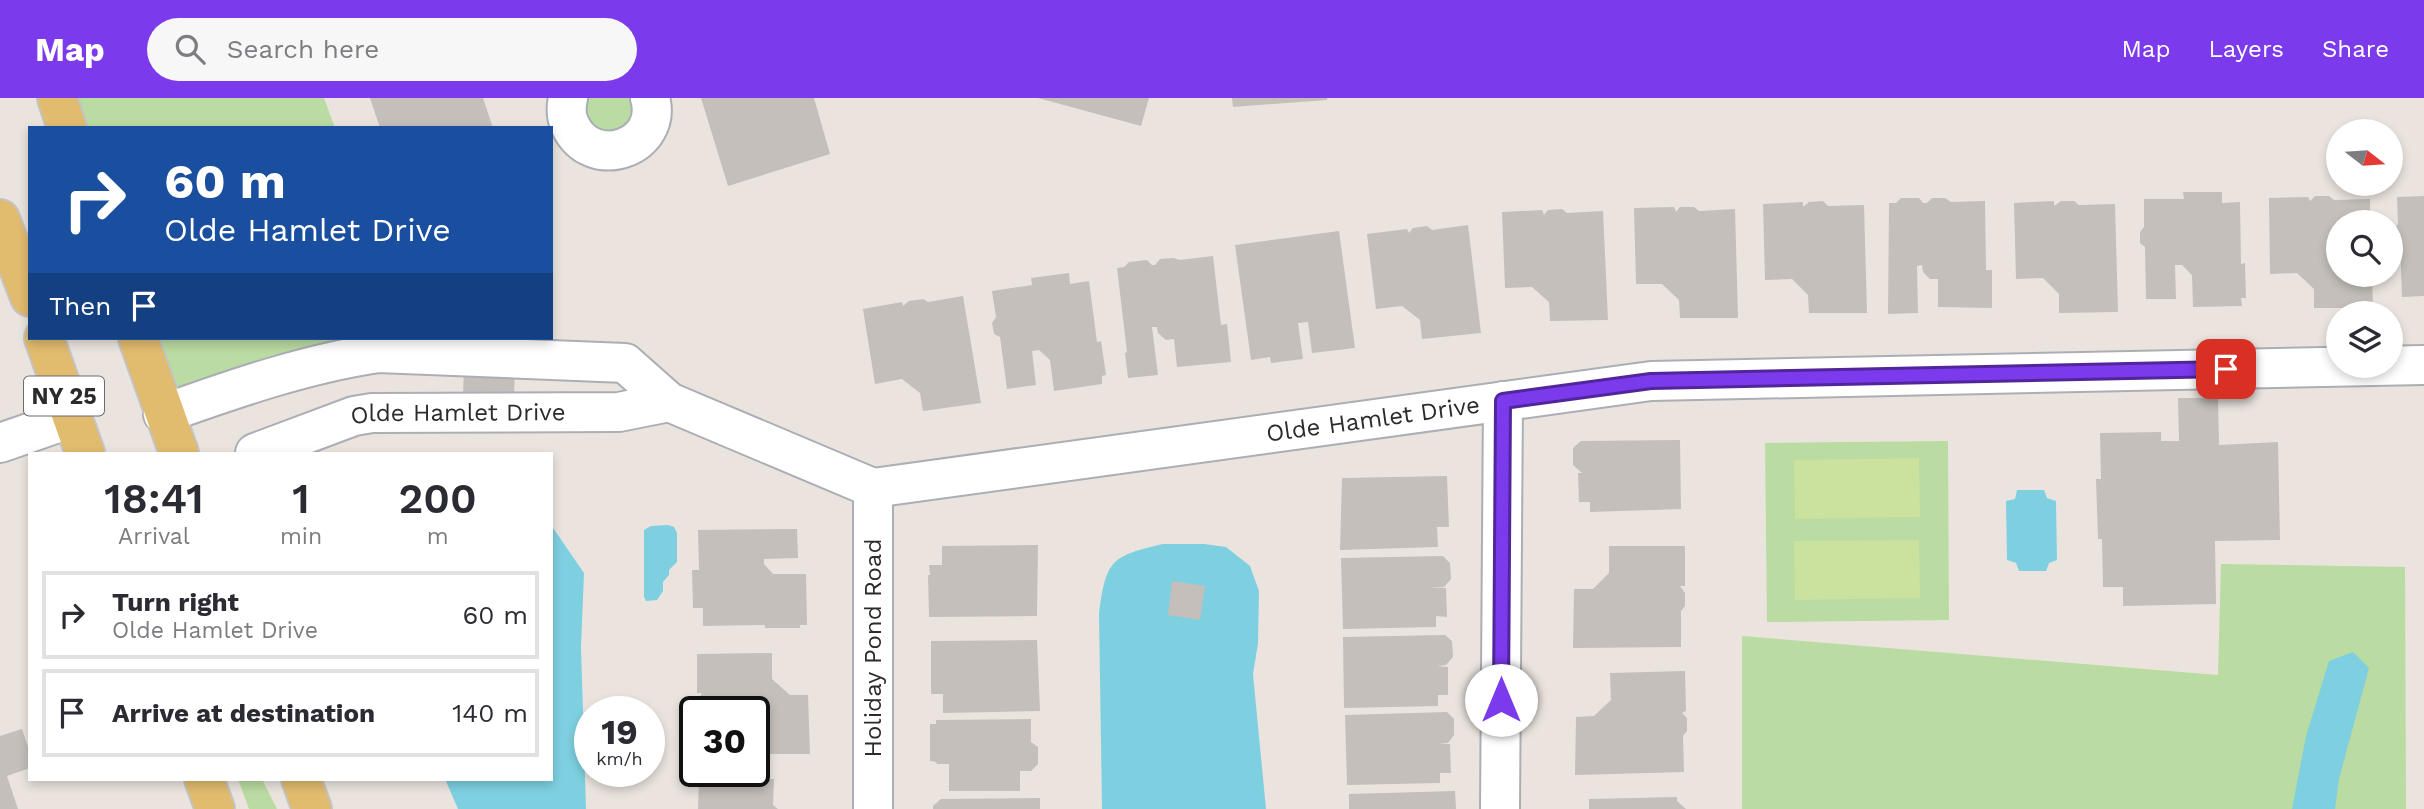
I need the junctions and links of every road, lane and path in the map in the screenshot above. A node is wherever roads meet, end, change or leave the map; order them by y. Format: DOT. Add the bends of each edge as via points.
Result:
graph roads {
  1 [pos="57,98"];
  2 [pos="568,98"];
  3 [pos="650,98"];
  4 [pos="66,126"];
  5 [pos="0,219"];
  6 [pos="28,292"];
  7 [pos="45,340"];
  8 [pos="139,340"];
  9 [pos="2424,365"];
  10 [pos="1503,401"];
  11 [pos="668,402"];
  12 [pos="163,414"];
  13 [pos="78,436"];
  14 [pos="0,443"];
  15 [pos="178,452"];
  16 [pos="258,452"];
  17 [pos="873,488"];
  18 [pos="205,781"];
  19 [pos="302,781"];
  20 [pos="215,809"];
  21 [pos="312,809"];
  22 [pos="873,809"];
  23 [pos="1500,809"];
  1 -- 4 [label="main road"];
  2 -- 3 [label="street" via="568,120 574,133 584,144 613,152 627,148 647,129"];
  5 -- 6 [label="main road"];
  7 -- 13 [label="main road, NY 25"];
  8 -- 12 [label="main road"];
  9 -- 10 [label="street, Olde Hamlet Drive" via="1651,381"];
  10 -- 17 [label="street, Olde Hamlet Drive"];
  10 -- 23 [label="street"];
  11 -- 12 [label="street" via="625,363 377,353 224,392"];
  11 -- 16 [label="street, Olde Hamlet Drive" via="619,412 372,413"];
  11 -- 17 [label="street"];
  12 -- 15 [label="main road"];
  13 -- 14 [label="street"];
  17 -- 22 [label="street, Holiday Pond Road"];
  18 -- 20 [label="main road"];
  19 -- 21 [label="main road"];
}
